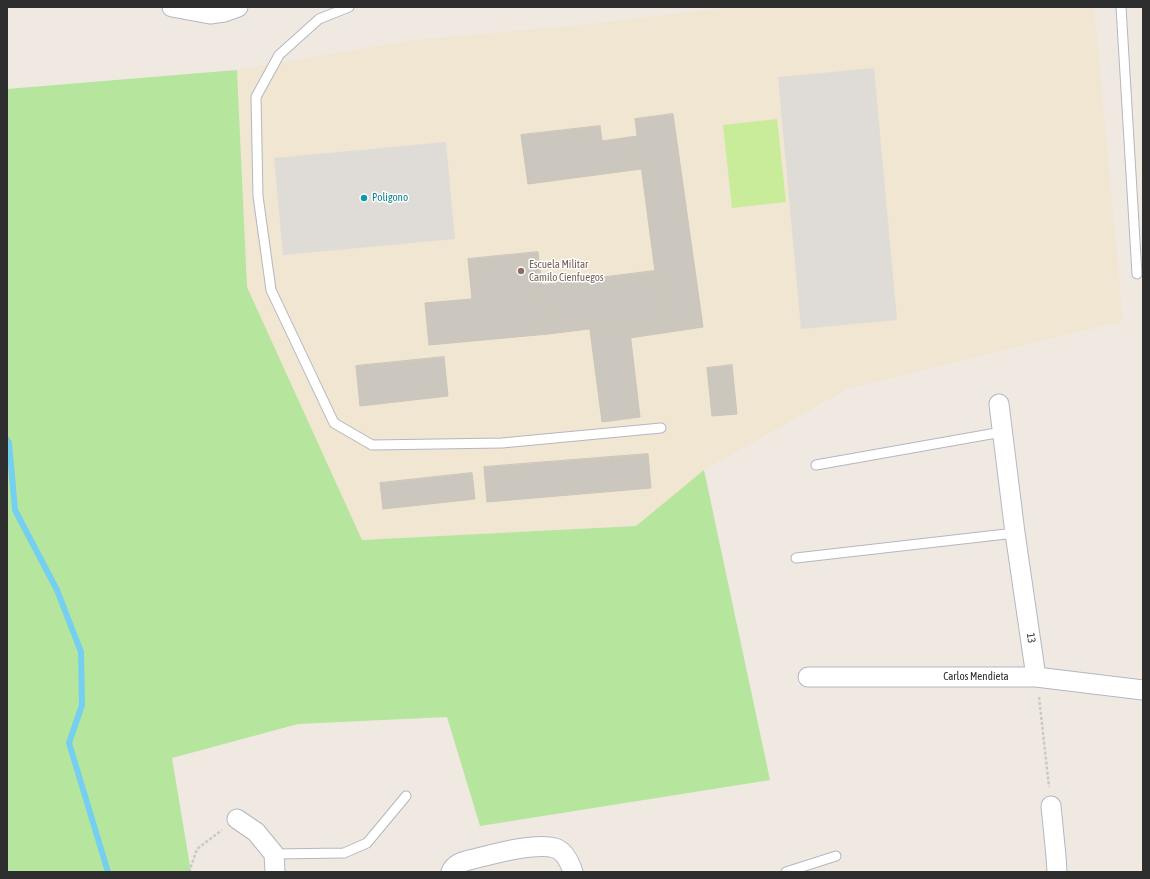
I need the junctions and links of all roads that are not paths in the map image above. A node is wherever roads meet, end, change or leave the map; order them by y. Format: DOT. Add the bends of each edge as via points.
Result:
graph roads {
  1 [pos="172,7"];
  2 [pos="238,7"];
  3 [pos="349,7"];
  4 [pos="1121,7"];
  5 [pos="1137,274"];
  6 [pos="999,404"];
  7 [pos="661,428"];
  8 [pos="1002,432"];
  9 [pos="816,465"];
  10 [pos="1015,532"];
  11 [pos="796,558"];
  12 [pos="808,677"];
  13 [pos="1036,677"];
  14 [pos="1143,690"];
  15 [pos="406,796"];
  16 [pos="1051,806"];
  17 [pos="237,819"];
  18 [pos="836,856"];
  19 [pos="275,863"];
  20 [pos="451,872"];
  21 [pos="573,872"];
  22 [pos="786,872"];
  23 [pos="1057,872"];
  1 -- 2 [label="street" via="210,14"];
  3 -- 7 [label="lane" via="319,19 279,55 256,97 258,196 271,290 334,423 372,445 502,444"];
  4 -- 5 [label="lane"];
  6 -- 8 [label="street, 13"];
  8 -- 9 [label="lane"];
  8 -- 10 [label="street, 13"];
  10 -- 11 [label="lane"];
  10 -- 13 [label="street, 13"];
  12 -- 13 [label="street, Carlos Mendieta"];
  13 -- 14 [label="street, Carlos Mendieta"];
  15 -- 19 [label="lane" via="367,843 344,853"];
  16 -- 23 [label="street"];
  17 -- 19 [label="street" via="256,832"];
  18 -- 22 [label="lane"];
  20 -- 21 [label="street" via="459,863 535,846 556,848 569,861"];
}
